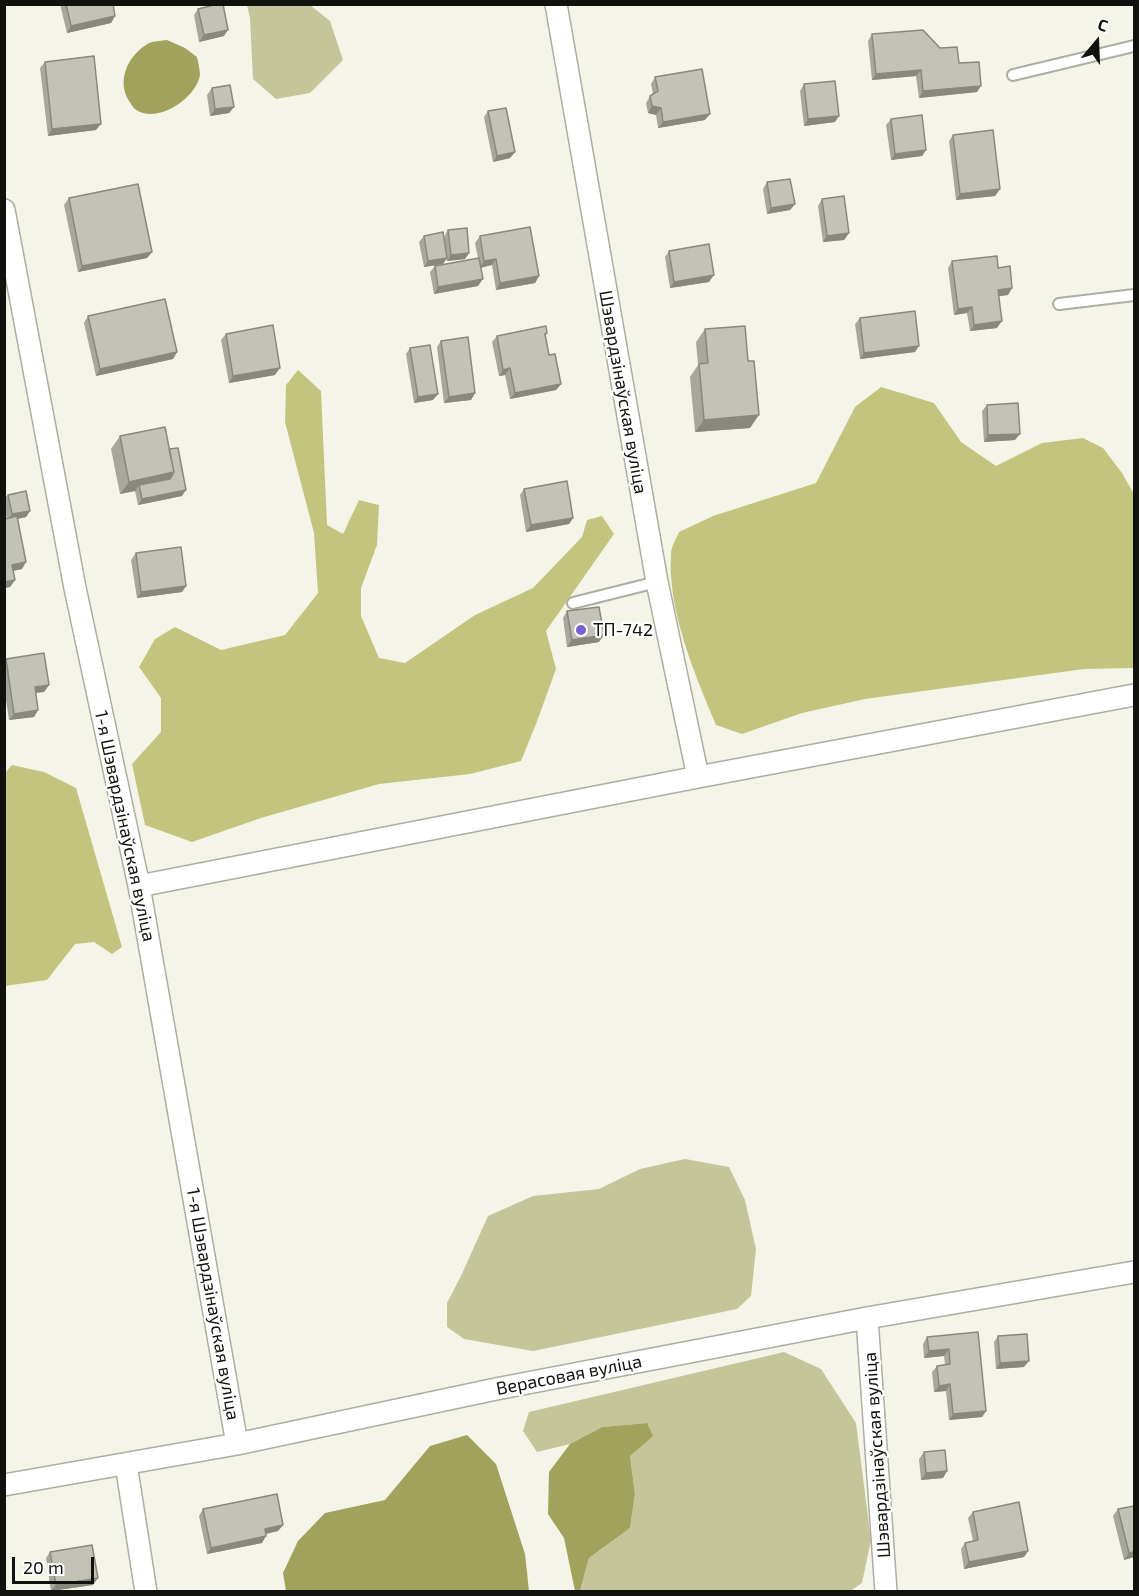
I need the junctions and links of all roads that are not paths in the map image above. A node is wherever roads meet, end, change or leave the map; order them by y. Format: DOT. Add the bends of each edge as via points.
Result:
graph roads {
  1 [pos="556,4"];
  2 [pos="1134,46"];
  3 [pos="1012,75"];
  4 [pos="4,210"];
  5 [pos="1134,295"];
  6 [pos="1059,304"];
  7 [pos="657,582"];
  8 [pos="573,603"];
  9 [pos="1134,695"];
  10 [pos="698,777"];
  11 [pos="139,886"];
  12 [pos="1134,1272"];
  13 [pos="867,1318"];
  14 [pos="237,1444"];
  15 [pos="126,1464"];
  16 [pos="4,1485"];
  17 [pos="146,1592"];
  18 [pos="886,1592"];
  1 -- 7 [label="street, Шэвардзінаўская вуліца"];
  2 -- 3 [label="lane"];
  4 -- 11 [label="street, 1-я Шэвардзінаўская вуліца" via="75,588"];
  5 -- 6 [label="lane"];
  7 -- 8 [label="lane"];
  7 -- 10 [label="street, Шэвардзінаўская вуліца"];
  9 -- 10 [label="street"];
  10 -- 11 [label="street"];
  11 -- 14 [label="street, 1-я Шэвардзінаўская вуліца"];
  12 -- 13 [label="street, Верасовая вуліца"];
  13 -- 14 [label="street, Верасовая вуліца" via="496,1389"];
  13 -- 18 [label="street, Шэвардзінаўская вуліца"];
  14 -- 15 [label="street, Верасовая вуліца"];
  15 -- 16 [label="street, Верасовая вуліца"];
  15 -- 17 [label="street"];
}
